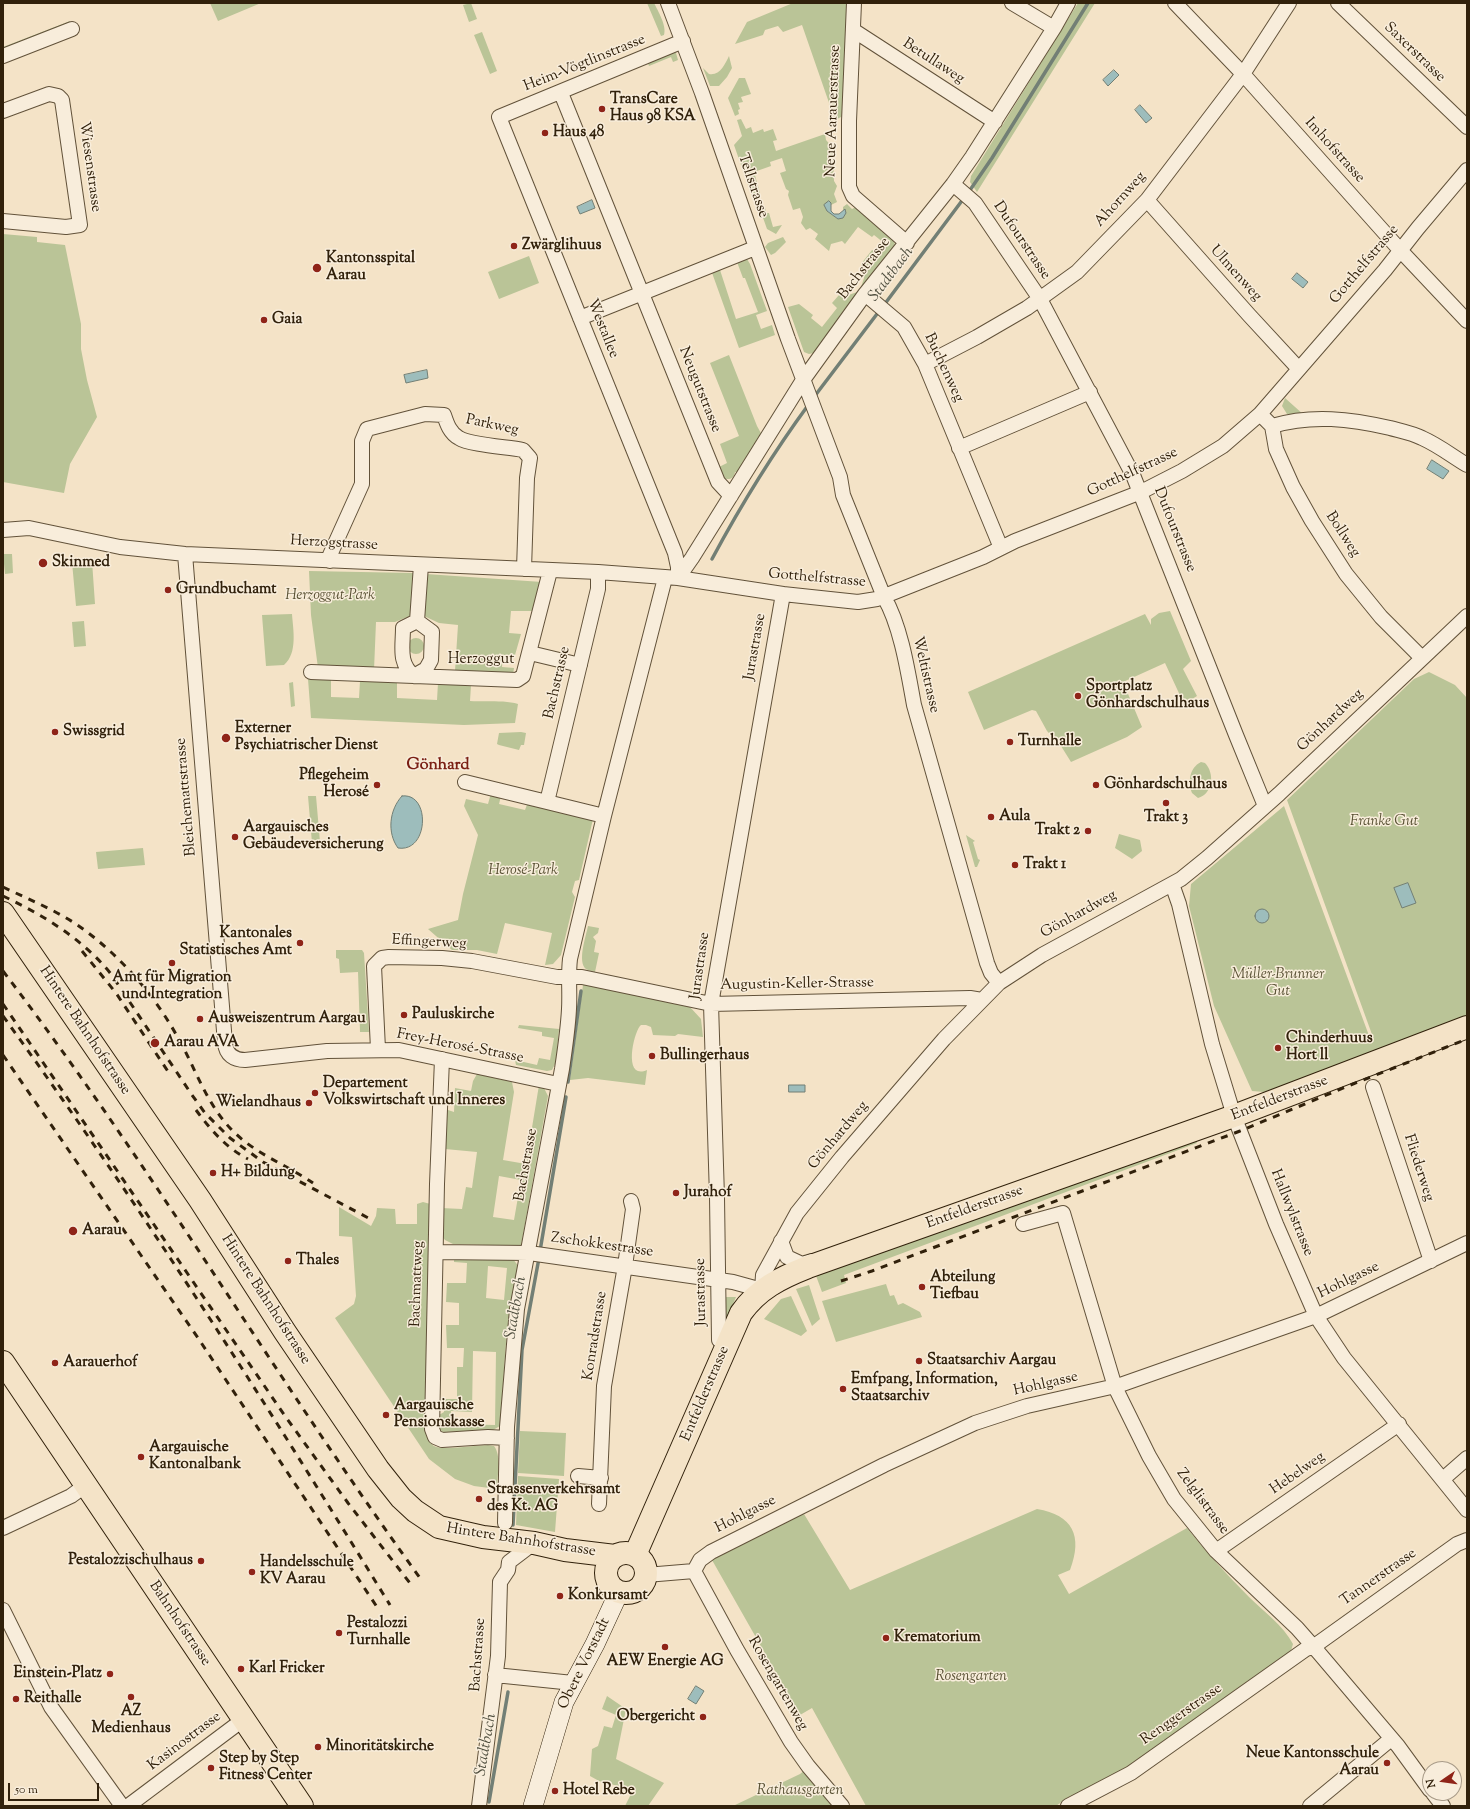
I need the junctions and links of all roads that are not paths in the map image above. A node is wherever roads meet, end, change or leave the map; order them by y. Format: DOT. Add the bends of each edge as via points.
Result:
graph roads {
  1 [pos="668,3"];
  2 [pos="854,3"];
  3 [pos="1012,3"];
  4 [pos="1068,3"];
  5 [pos="1175,3"];
  6 [pos="1289,3"];
  7 [pos="1338,3"];
  8 [pos="1054,28"];
  9 [pos="72,29"];
  10 [pos="853,30"];
  11 [pos="683,41"];
  12 [pos="3,56"];
  13 [pos="1243,74"];
  14 [pos="561,93"];
  15 [pos="3,111"];
  16 [pos="499,117"];
  17 [pos="995,122"];
  18 [pos="1467,127"];
  19 [pos="1467,170"];
  20 [pos="958,188"];
  21 [pos="1147,200"];
  22 [pos="3,221"];
  23 [pos="907,243"];
  24 [pos="755,248"];
  25 [pos="1400,250"];
  26 [pos="641,294"];
  27 [pos="869,297"];
  28 [pos="1040,299"];
  29 [pos="580,318"];
  30 [pos="1467,321"];
  31 [pos="925,364"];
  32 [pos="1298,368"];
  33 [pos="806,386"];
  34 [pos="1090,392"];
  35 [pos="1260,414"];
  36 [pos="1272,426"];
  37 [pos="959,448"];
  38 [pos="1467,465"];
  39 [pos="1141,492"];
  40 [pos="731,496"];
  41 [pos="3,530"];
  42 [pos="1001,548"];
  43 [pos="185,554"];
  44 [pos="330,561"];
  45 [pos="421,565"];
  46 [pos="524,570"];
  47 [pos="550,570"];
  48 [pos="598,572"];
  49 [pos="671,578"];
  50 [pos="783,594"];
  51 [pos="884,597"];
  52 [pos="1467,616"];
  53 [pos="417,621"];
  54 [pos="530,653"];
  55 [pos="1422,658"];
  56 [pos="580,665"];
  57 [pos="311,672"];
  58 [pos="414,676"];
  59 [pos="465,782"];
  60 [pos="547,802"];
  61 [pos="1266,806"];
  62 [pos="604,816"];
  63 [pos="1172,884"];
  64 [pos="3,913"];
  65 [pos="568,977"];
  66 [pos="999,983"];
  67 [pos="982,1000"];
  68 [pos="711,1004"];
  69 [pos="1467,1027"];
  70 [pos="224,1038"];
  71 [pos="378,1049"];
  72 [pos="442,1059"];
  73 [pos="558,1084"];
  74 [pos="1373,1087"];
  75 [pos="1234,1116"];
  76 [pos="631,1201"];
  77 [pos="1023,1224"];
  78 [pos="781,1241"];
  79 [pos="1467,1243"];
  80 [pos="436,1252"];
  81 [pos="537,1254"];
  82 [pos="828,1260"];
  83 [pos="1431,1261"];
  84 [pos="625,1266"];
  85 [pos="718,1280"];
  86 [pos="762,1290"];
  87 [pos="1316,1316"];
  88 [pos="726,1344"];
  89 [pos="3,1362"];
  90 [pos="10,1382"];
  91 [pos="1114,1387"];
  92 [pos="1399,1424"];
  93 [pos="507,1438"];
  94 [pos="1467,1458"];
  95 [pos="578,1476"];
  96 [pos="601,1478"];
  97 [pos="1442,1479"];
  98 [pos="86,1485"];
  99 [pos="599,1504"];
  100 [pos="1467,1510"];
  101 [pos="505,1523"];
  102 [pos="3,1528"];
  103 [pos="1467,1540"];
  104 [pos="534,1543"];
  105 [pos="564,1550"];
  106 [pos="1216,1551"];
  107 [pos="625,1556"];
  108 [pos="694,1571"];
  109 [pos="646,1575"];
  110 [pos="613,1586"];
  111 [pos="3,1610"];
  112 [pos="1313,1646"];
  113 [pos="495,1675"];
  114 [pos="573,1683"];
  115 [pos="244,1719"];
  116 [pos="1391,1739"];
  117 [pos="1422,1780"];
  118 [pos="122,1806"];
  119 [pos="128,1806"];
  120 [pos="302,1806"];
  121 [pos="479,1806"];
  122 [pos="532,1806"];
  123 [pos="842,1806"];
  124 [pos="1068,1806"];
  125 [pos="1310,1806"];
  1 -- 11 [label="street, Tellstrasse"];
  2 -- 10 [label="street, Neue Aarauerstrasse"];
  3 -- 8 [label="street"];
  4 -- 8 [label="street, Bachstrasse"];
  5 -- 13 [label="street, Imhofstrasse"];
  6 -- 13 [label="street, Ahornweg"];
  7 -- 18 [label="street, Saxerstrasse"];
  8 -- 17 [label="street, Bachstrasse"];
  9 -- 12 [label="street"];
  10 -- 17 [label="street, Betullaweg"];
  10 -- 23 [label="street, Neue Aarauerstrasse" via="848,187 852,196"];
  11 -- 14 [label="street, Heim-Vögtlinstrasse"];
  11 -- 24 [label="street, Tellstrasse"];
  13 -- 21 [label="street, Ahornweg"];
  13 -- 25 [label="street, Imhofstrasse"];
  14 -- 16 [label="street, Heim-Vögtlinstrasse"];
  14 -- 26 [label="street, Neugutstrasse"];
  15 -- 22 [label="street, Wiesenstrasse" via="49,94 62,100 80,225 66,227"];
  16 -- 29 [label="street, Westallee"];
  17 -- 20 [label="street, Bachstrasse"];
  19 -- 25 [label="street, Gotthelfstrasse"];
  20 -- 23 [label="street, Bachstrasse"];
  20 -- 28 [label="street, Dufourstrasse" via="975,203"];
  21 -- 28 [label="street, Ahornweg" via="1077,272"];
  21 -- 32 [label="street, Ulmenweg"];
  23 -- 27 [label="street, Bachstrasse"];
  24 -- 26 [label="street"];
  24 -- 33 [label="street, Tellstrasse"];
  25 -- 30 [label="street, Imhofstrasse"];
  25 -- 32 [label="street, Gotthelfstrasse" via="1386,270"];
  26 -- 29 [label="street"];
  26 -- 40 [label="street, Neugutstrasse" via="718,482"];
  27 -- 31 [label="street, Buchenweg" via="904,327"];
  27 -- 33 [label="street, Bachstrasse"];
  28 -- 31 [label="street, Ahornweg" via="977,337"];
  28 -- 34 [label="street, Dufourstrasse"];
  29 -- 49 [label="street, Westallee" via="675,554 678,567"];
  31 -- 37 [label="street, Buchenweg"];
  32 -- 35 [label="street, Gotthelfstrasse"];
  33 -- 40 [label="street, Bachstrasse"];
  33 -- 51 [label="street, Weltistrasse" via="840,477 843,494"];
  34 -- 37 [label="street"];
  34 -- 39 [label="street, Dufourstrasse"];
  35 -- 36 [label="street"];
  35 -- 39 [label="street, Gotthelfstrasse" via="1223,446 1182,472"];
  36 -- 38 [label="street" via="1305,419 1358,421 1422,438"];
  36 -- 55 [label="street, Bollweg" via="1276,449 1316,528 1346,574 1382,617"];
  37 -- 42 [label="street, Buchenweg"];
  39 -- 42 [label="street, Gotthelfstrasse"];
  39 -- 61 [label="street, Dufourstrasse" via="1208,667"];
  40 -- 49 [label="street, Bachstrasse" via="692,558"];
  41 -- 43 [label="street, Herzogstrasse" via="29,528 120,547"];
  42 -- 51 [label="street, Gotthelfstrasse"];
  43 -- 44 [label="street, Herzogstrasse"];
  43 -- 70 [label="street, Bleichemattstrasse"];
  44 -- 45 [label="street, Herzogstrasse"];
  44 -- 46 [label="street, Parkweg" via="330,555 362,484 362,441 367,429 425,414 444,416 448,429 459,439 523,450 530,458"];
  45 -- 46 [label="street, Herzogstrasse"];
  45 -- 53 [label="street"];
  46 -- 47 [label="street, Herzogstrasse"];
  47 -- 48 [label="street, Herzogstrasse"];
  47 -- 54 [label="street, Herzoggut"];
  48 -- 49 [label="street, Herzogstrasse"];
  48 -- 56 [label="street, Bachstrasse" via="598,589"];
  49 -- 50 [label="street, Gotthelfstrasse"];
  49 -- 62 [label="street, Bachstrasse" via="658,601"];
  50 -- 51 [label="street, Gotthelfstrasse" via="858,602"];
  50 -- 68 [label="street, Jurastrasse"];
  51 -- 66 [label="street, Weltistrasse" via="896,625 908,669 914,705 987,963"];
  52 -- 55 [label="street, Gönhardweg"];
  53 -- 58 [label="street" via="403,628 402,659 406,669"];
  53 -- 58 [label="street, Herzoggut" via="432,632 431,660 426,669"];
  54 -- 56 [label="street, Herzoggut"];
  54 -- 58 [label="street, Herzoggut" via="523,676 517,680"];
  55 -- 61 [label="street, Gönhardweg"];
  56 -- 60 [label="street, Bachstrasse"];
  57 -- 58 [label="street, Herzoggut"];
  59 -- 60 [label="street"];
  60 -- 62 [label="street"];
  61 -- 63 [label="street, Gönhardweg" via="1207,858"];
  62 -- 65 [label="street, Bachstrasse" via="570,958"];
  63 -- 66 [label="street, Gönhardweg" via="1042,955"];
  63 -- 75 [label="street, Hallwylstrasse" via="1212,1044"];
  64 -- 104 [label="main road, Hintere Bahnhofstrasse" via="400,1498 439,1527 483,1537"];
  65 -- 68 [label="street, Augustin-Keller-Strasse" via="582,977"];
  65 -- 71 [label="street, Effingerweg" via="435,958 382,958 374,966"];
  65 -- 73 [label="street, Bachstrasse" via="567,1032"];
  66 -- 67 [label="street, Gönhardweg"];
  67 -- 68 [label="street, Augustin-Keller-Strasse" via="970,998"];
  67 -- 78 [label="street, Gönhardweg" via="944,1039 842,1156 797,1213"];
  68 -- 85 [label="street, Jurastrasse"];
  69 -- 75 [label="main road, Entfelderstrasse"];
  70 -- 71 [label="street, Frey-Herosé-Strasse" via="228,1053 233,1058 241,1060 327,1051"];
  71 -- 72 [label="street, Frey-Herosé-Strasse" via="399,1050"];
  72 -- 73 [label="street, Frey-Herosé-Strasse"];
  72 -- 80 [label="street, Bachmattweg"];
  73 -- 81 [label="street, Bachstrasse"];
  74 -- 83 [label="street, Fliederweg"];
  75 -- 82 [label="main road, Entfelderstrasse"];
  75 -- 87 [label="street, Hallwylstrasse" via="1276,1224"];
  76 -- 84 [label="street, Konradstrasse" via="633,1208"];
  77 -- 91 [label="street, Zelglistrasse" via="1063,1213"];
  78 -- 82 [label="street" via="787,1257 802,1264 820,1259"];
  78 -- 86 [label="street, Gönhardweg" via="763,1275"];
  79 -- 83 [label="street, Hohlgasse"];
  80 -- 81 [label="street, Zschokkestrasse"];
  80 -- 93 [label="street, Bachmattweg" via="432,1429 435,1437 442,1440"];
  81 -- 84 [label="street, Zschokkestrasse"];
  81 -- 93 [label="street, Bachstrasse" via="517,1309"];
  82 -- 86 [label="main road, Entfelderstrasse" via="786,1276"];
  83 -- 87 [label="street, Hohlgasse"];
  84 -- 85 [label="street, Zschokkestrasse"];
  84 -- 96 [label="street, Konradstrasse" via="604,1386"];
  85 -- 86 [label="street, Zschokkestrasse"];
  85 -- 88 [label="street, Jurastrasse" via="719,1340"];
  86 -- 88 [label="main road, Entfelderstrasse" via="741,1313"];
  87 -- 91 [label="street, Hohlgasse"];
  87 -- 92 [label="street, Hallwylstrasse" via="1344,1358"];
  88 -- 107 [label="main road, Entfelderstrasse" via="684,1447"];
  89 -- 90 [label="main road, Bahnhofstrasse"];
  90 -- 98 [label="main road, Bahnhofstrasse"];
  91 -- 106 [label="street, Zelglistrasse" via="1174,1499"];
  91 -- 108 [label="street, Hohlgasse" via="1004,1413 943,1437 711,1552 700,1560"];
  92 -- 97 [label="street, Hallwylstrasse"];
  92 -- 106 [label="street, Hebelweg"];
  93 -- 101 [label="street, Bachstrasse"];
  94 -- 97 [label="street"];
  95 -- 96 [label="street"];
  96 -- 99 [label="street, Konradstrasse"];
  97 -- 100 [label="street, Hallwylstrasse"];
  98 -- 102 [label="street" via="71,1496"];
  98 -- 115 [label="main road, Bahnhofstrasse"];
  103 -- 112 [label="street, Tannerstrasse" via="1457,1544"];
  104 -- 105 [label="main road, Hintere Bahnhofstrasse"];
  104 -- 113 [label="street, Bachstrasse" via="510,1562 500,1582"];
  105 -- 107 [label="main road, Hintere Bahnhofstrasse"];
  105 -- 110 [label="main road" via="599,1572"];
  106 -- 112 [label="street, Zelglistrasse"];
  107 -- 109 [label="main road" via="642,1561"];
  107 -- 110 [label="main road" via="608,1564 606,1569"];
  108 -- 109 [label="street"];
  108 -- 123 [label="street, Rosengartenweg" via="791,1742"];
  109 -- 110 [label="main road" via="637,1590 625,1593"];
  110 -- 114 [label="main road, Obere Vorstadt" via="595,1644"];
  111 -- 118 [label="street" via="51,1707"];
  112 -- 116 [label="street, Zelglistrasse"];
  112 -- 124 [label="street, Renggerstrasse" via="1131,1773"];
  113 -- 114 [label="street"];
  113 -- 121 [label="street, Bachstrasse"];
  114 -- 122 [label="main road, Obere Vorstadt" via="564,1702"];
  115 -- 119 [label="street, Kasinostrasse"];
  115 -- 120 [label="main road, Bahnhofstrasse"];
  116 -- 117 [label="street, Zelglistrasse"];
  116 -- 125 [label="street"];
}
